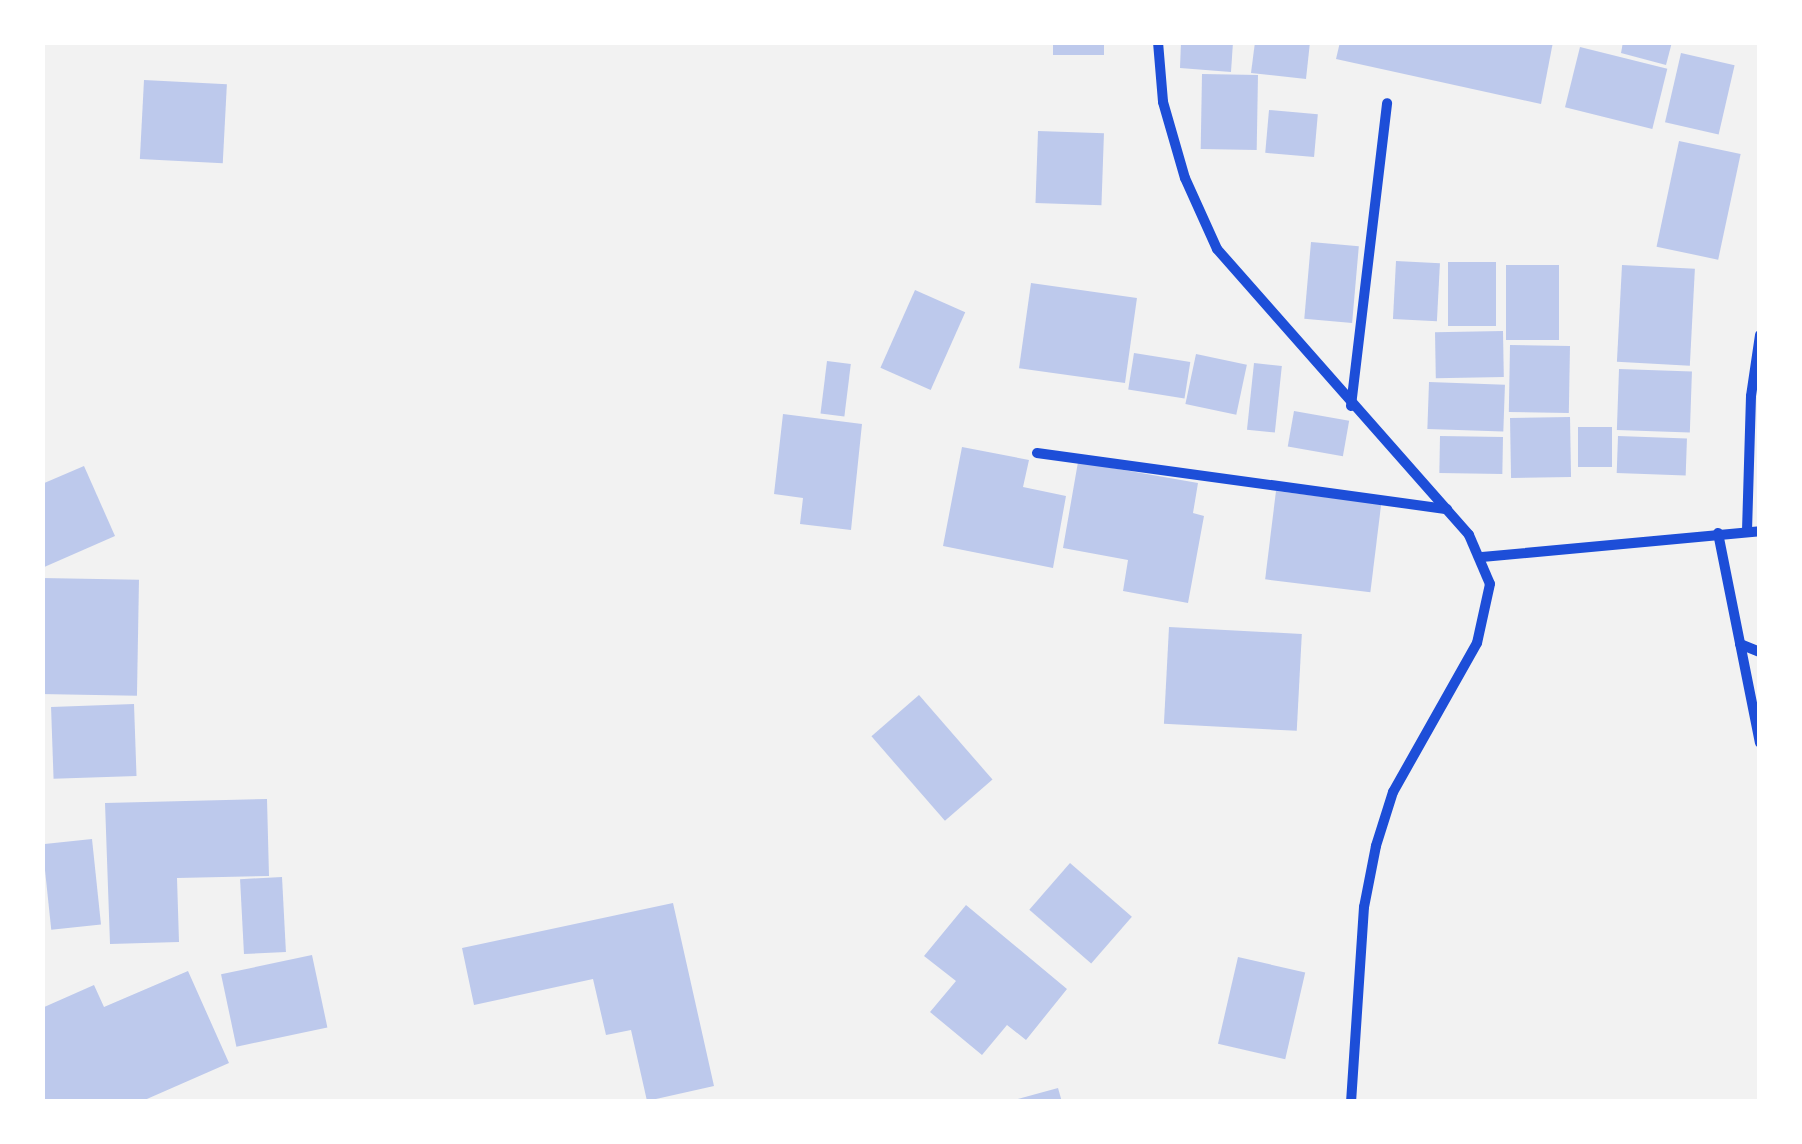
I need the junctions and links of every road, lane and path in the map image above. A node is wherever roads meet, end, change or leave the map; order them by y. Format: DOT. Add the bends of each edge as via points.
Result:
graph roads {
  1 [pos="1158,42"];
  2 [pos="1387,104"];
  3 [pos="1760,335"];
  4 [pos="1351,406"];
  5 [pos="1036,453"];
  6 [pos="1447,509"];
  7 [pos="1760,531"];
  8 [pos="1747,532"];
  9 [pos="1718,533"];
  10 [pos="1482,557"];
  11 [pos="1740,644"];
  12 [pos="1760,652"];
  13 [pos="1760,743"];
  14 [pos="1351,1102"];
  1 -- 4 [label="street" via="1163,102 1186,178 1218,249"];
  2 -- 4 [label="street"];
  3 -- 8 [label="street" via="1750,396"];
  4 -- 6 [label="street"];
  5 -- 6 [label="street"];
  6 -- 10 [label="street"];
  7 -- 8 [label="street"];
  8 -- 9 [label="street"];
  9 -- 10 [label="street"];
  9 -- 11 [label="street"];
  10 -- 14 [label="street" via="1488,612 1393,792 1376,846 1364,908"];
  11 -- 12 [label="street"];
  11 -- 13 [label="street"];
}
